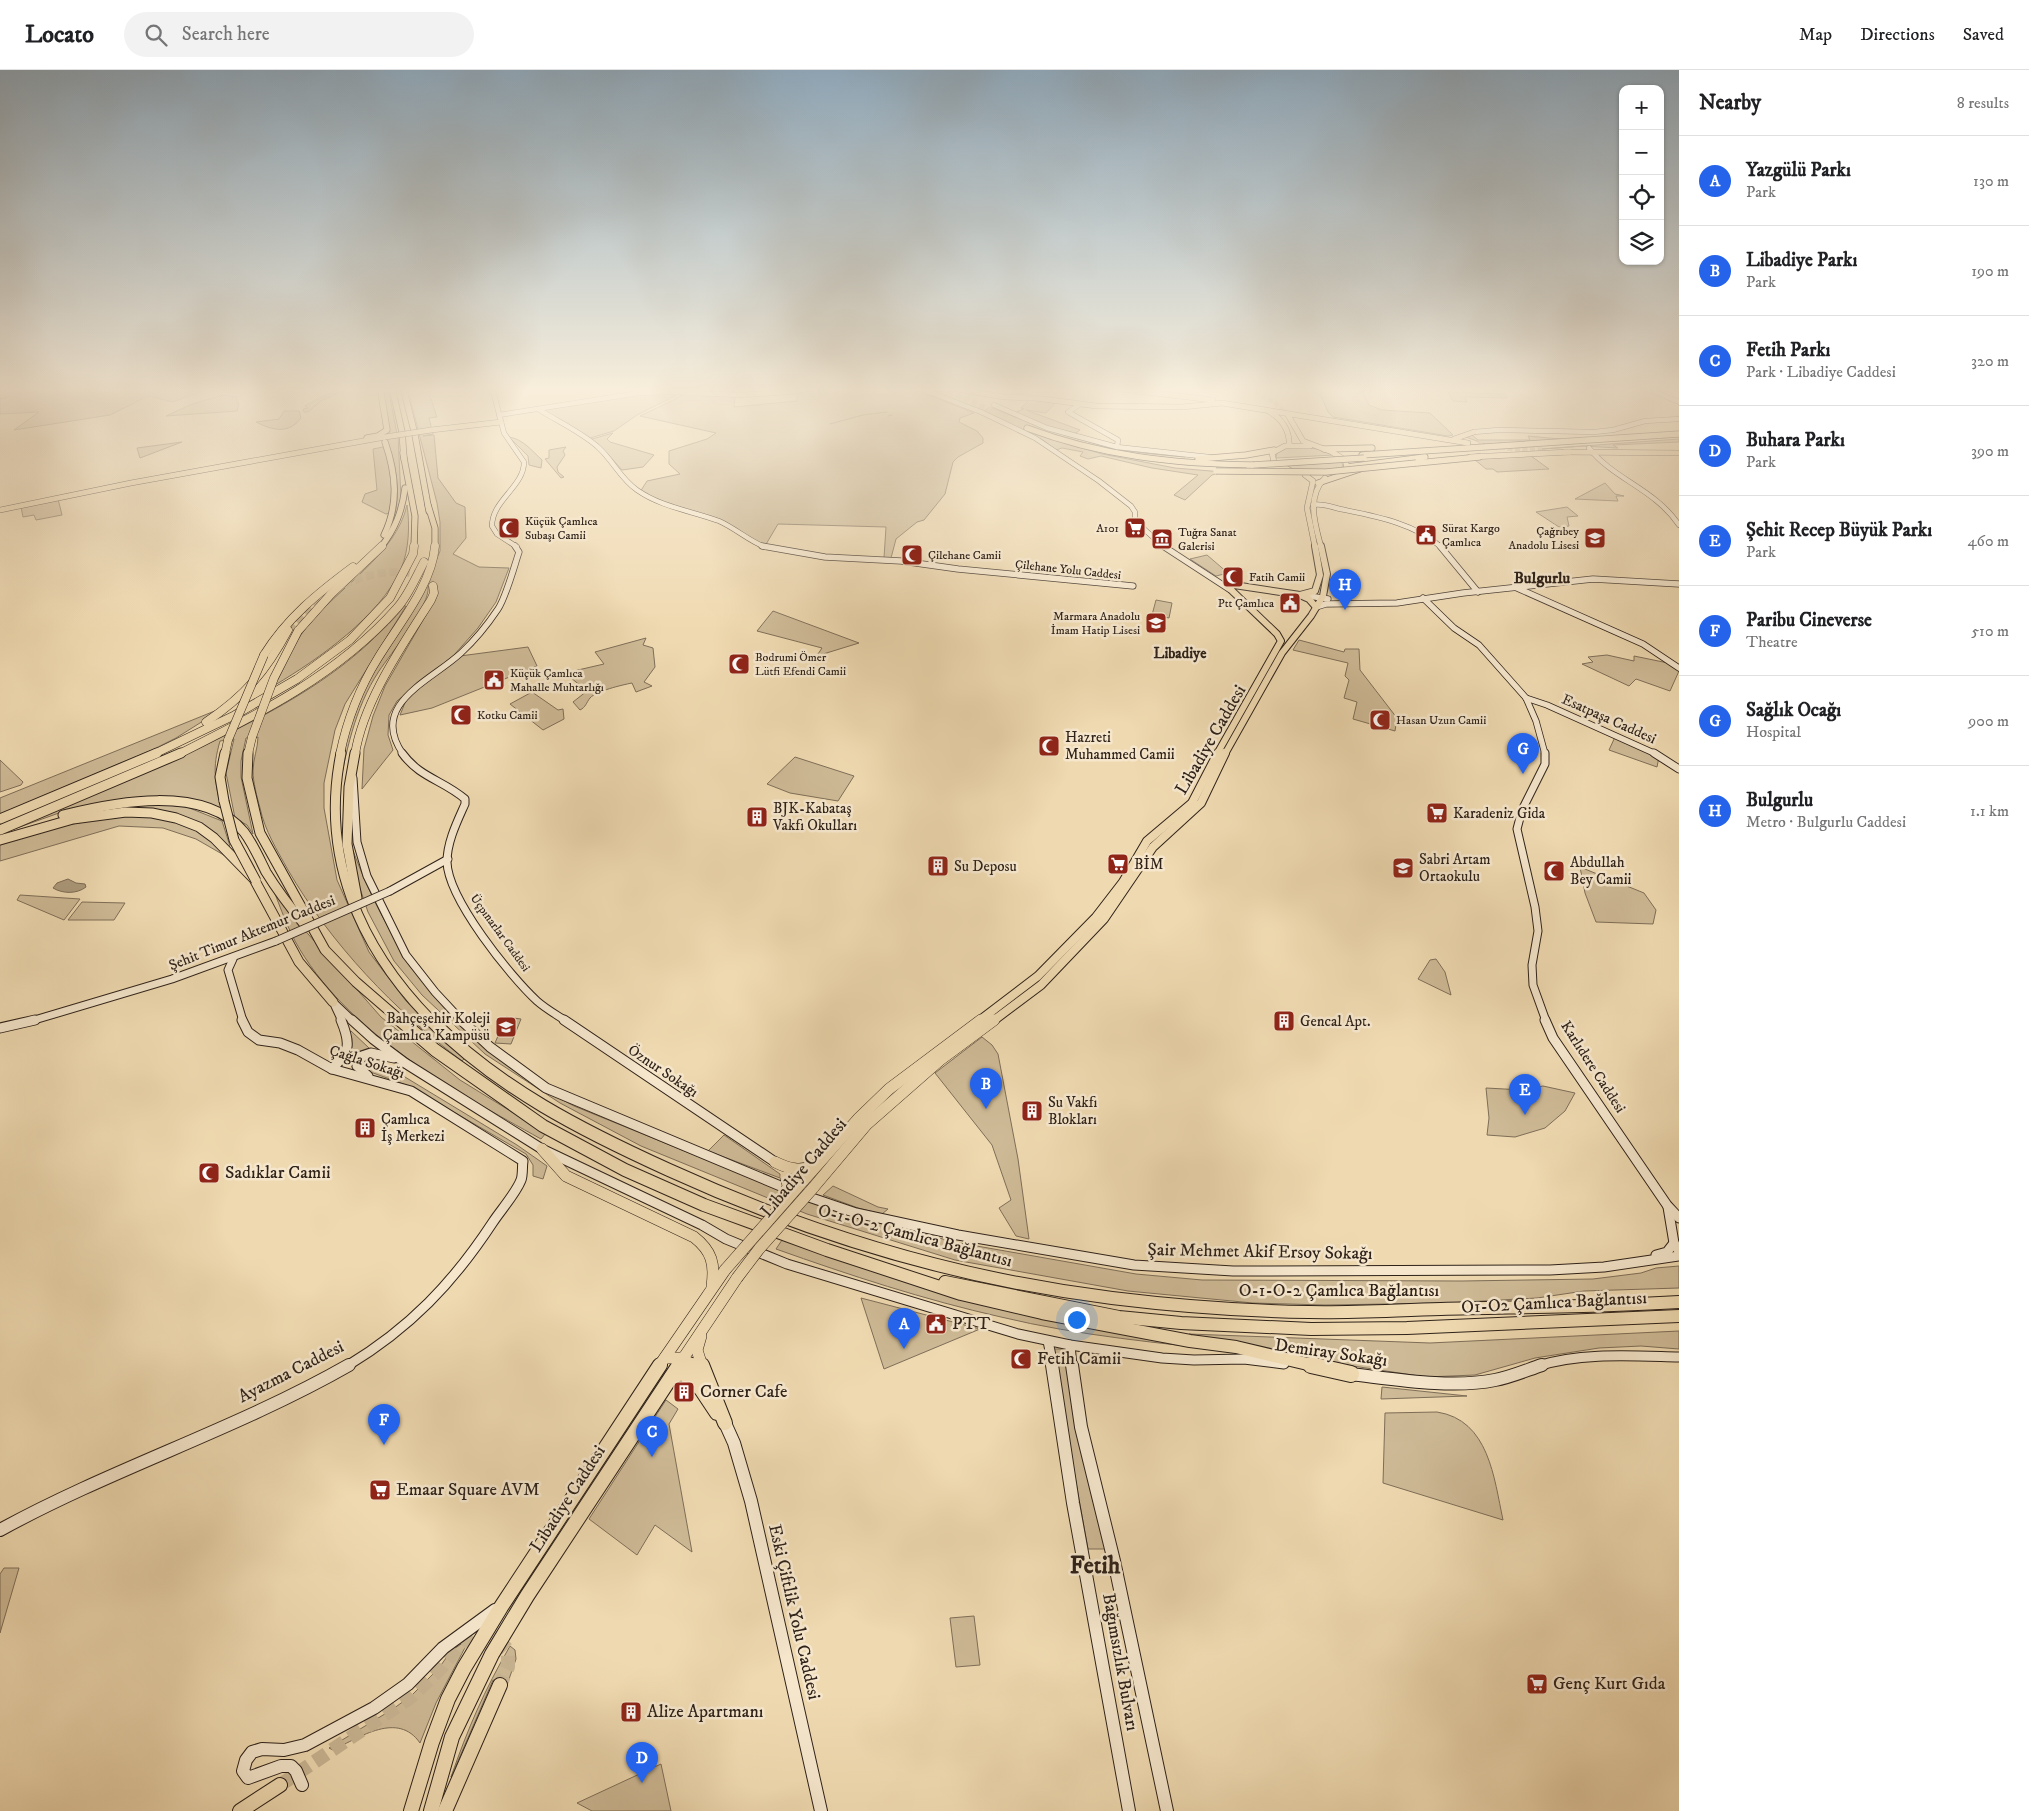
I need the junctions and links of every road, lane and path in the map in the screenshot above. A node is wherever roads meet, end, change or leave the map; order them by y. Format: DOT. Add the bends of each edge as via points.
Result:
graph roads {
  1 [pos="201,468"];
  2 [pos="210,468"];
  3 [pos="393,468"];
  4 [pos="404,468"];
  5 [pos="406,468"];
  6 [pos="421,468"];
  7 [pos="523,468"];
  8 [pos="617,468"];
  9 [pos="1080,468"];
  10 [pos="1192,468"];
  11 [pos="1196,468"];
  12 [pos="1284,468"];
  13 [pos="1346,468"];
  14 [pos="1363,468"];
  15 [pos="1364,468"];
  16 [pos="1610,468"];
  17 [pos="1287,470"];
  18 [pos="1305,475"];
  19 [pos="1331,476"];
  20 [pos="1318,483"];
  21 [pos="428,505"];
  22 [pos="1313,505"];
  23 [pos="0,509"];
  24 [pos="1679,525"];
  25 [pos="1679,583"];
  26 [pos="433,586"];
  27 [pos="1132,586"];
  28 [pos="1231,587"];
  29 [pos="1518,588"];
  30 [pos="1478,592"];
  31 [pos="1300,595"];
  32 [pos="1322,595"];
  33 [pos="1422,598"];
  34 [pos="1316,607"];
  35 [pos="1277,634"];
  36 [pos="1292,638"];
  37 [pos="267,654"];
  38 [pos="1679,668"];
  39 [pos="1526,698"];
  40 [pos="141,759"];
  41 [pos="1679,769"];
  42 [pos="353,772"];
  43 [pos="0,819"];
  44 [pos="0,830"];
  45 [pos="0,839"];
  46 [pos="448,858"];
  47 [pos="256,881"];
  48 [pos="363,926"];
  49 [pos="325,950"];
  50 [pos="233,959"];
  51 [pos="333,1002"];
  52 [pos="538,1002"];
  53 [pos="0,1028"];
  54 [pos="405,1063"];
  55 [pos="332,1069"];
  56 [pos="374,1079"];
  57 [pos="542,1149"];
  58 [pos="823,1159"];
  59 [pos="775,1162"];
  60 [pos="786,1177"];
  61 [pos="521,1180"];
  62 [pos="1667,1205"];
  63 [pos="778,1210"];
  64 [pos="1679,1218"];
  65 [pos="1677,1242"];
  66 [pos="1679,1256"];
  67 [pos="1643,1260"];
  68 [pos="867,1261"];
  69 [pos="711,1288"];
  70 [pos="1679,1302"];
  71 [pos="1679,1316"];
  72 [pos="708,1320"];
  73 [pos="1048,1341"];
  74 [pos="1070,1345"];
  75 [pos="1679,1357"];
  76 [pos="675,1361"];
  77 [pos="1351,1374"];
  78 [pos="709,1383"];
  79 [pos="724,1423"];
  80 [pos="44,1506"];
  81 [pos="0,1525"];
  82 [pos="0,1530"];
  83 [pos="501,1607"];
  84 [pos="500,1685"];
  85 [pos="280,1785"];
  86 [pos="302,1785"];
  87 [pos="240,1811"];
  88 [pos="411,1811"];
  89 [pos="431,1811"];
  90 [pos="445,1811"];
  91 [pos="821,1811"];
  92 [pos="1129,1811"];
  93 [pos="1167,1811"];
  1 -- 23 [label="main road"];
  2 -- 23 [label="main road"];
  3 -- 37 [label="highway" via="393,513 380,542 292,615 276,634"];
  4 -- 49 [label="highway, bridge" via="405,500 395,528 382,547 331,594 298,631 274,678 247,756 247,778 260,834"];
  5 -- 40 [label="highway" via="414,511 415,545 408,569 382,608 343,646 299,678 208,728"];
  6 -- 21 [label="highway"];
  7 -- 46 [label="street, Üçpınarlar Caddesi" via="493,519 494,531 519,549 499,608 461,652 405,696 393,721 395,742 409,762 425,776 464,798 465,804 451,838"];
  8 -- 27 [label="street, Çilehane Yolu Caddesi" via="638,492 721,522 767,548 825,557 901,561"];
  9 -- 28 [label="street" via="1135,509 1135,522 1164,547 1214,580"];
  10 -- 15 [label="highway, bridge" via="1326,472"];
  11 -- 17 [label="highway"];
  12 -- 17 [label="main road"];
  13 -- 19 [label="main road"];
  14 -- 20 [label="highway"];
  16 -- 24 [label="street" via="1660,505"];
  17 -- 18 [label="main road"];
  18 -- 19 [label="main road"];
  18 -- 31 [label="main road" via="1313,481 1307,508 1320,575 1315,591"];
  19 -- 20 [label="main road"];
  20 -- 22 [label="main road"];
  21 -- 44 [label="highway" via="429,541 414,582 385,621 340,661 277,703 213,736"];
  21 -- 48 [label="highway" via="436,526 436,540 428,571 357,700 338,762 334,809 336,845 346,884"];
  22 -- 30 [label="street" via="1395,523 1436,543"];
  22 -- 32 [label="main road, Libadiye Caddesi" via="1326,564 1327,576"];
  25 -- 29 [label="street" via="1593,580"];
  26 -- 42 [label="highway" via="434,593 366,715 358,736"];
  28 -- 31 [label="main road"];
  28 -- 35 [label="main road"];
  29 -- 30 [label="street"];
  29 -- 38 [label="street" via="1644,644"];
  30 -- 33 [label="street"];
  31 -- 32 [label="street"];
  31 -- 34 [label="main road" via="1309,598"];
  32 -- 33 [label="street" via="1340,600"];
  32 -- 34 [label="main road, Libadiye Caddesi"];
  33 -- 34 [label="street"];
  33 -- 39 [label="street, Karlıdere Caddesi" via="1454,628 1479,645"];
  34 -- 36 [label="main road, Libadiye Caddesi"];
  35 -- 36 [label="main road"];
  35 -- 58 [label="main road, Libadiye Caddesi" via="1281,641 1192,803 1147,842 1123,882 1096,917 1038,976 889,1090"];
  36 -- 72 [label="main road, Libadiye Caddesi, bridge" via="1226,751 1201,803 1153,847 1104,919 1041,985 940,1060 867,1124 759,1250"];
  37 -- 40 [label="highway" via="288,630 265,672 239,700"];
  37 -- 47 [label="highway, bridge" via="228,740 220,777 234,840"];
  39 -- 41 [label="street, Esatpaşa Caddesi" via="1655,754"];
  39 -- 62 [label="street, Karlıdere Caddesi" via="1536,721 1545,764 1516,829 1538,931 1532,964 1533,986 1553,1038"];
  40 -- 43 [label="highway"];
  42 -- 48 [label="highway" via="349,787 347,844"];
  42 -- 67 [label="street, Şair Mehmet Akif Ersoy Sokağı" via="356,842 380,904 406,955 462,1021 490,1047 546,1088 816,1200 958,1235 1134,1265 1195,1270 1550,1270 1604,1267"];
  45 -- 47 [label="highway, bridge" via="97,815 155,814 186,822 211,834"];
  45 -- 49 [label="highway" via="53,818 109,804 154,801 206,808 242,829 266,871"];
  46 -- 50 [label="street, Şehit Timur Aktemur Caddesi, bridge" via="390,891"];
  46 -- 52 [label="street, Üçpınarlar Caddesi" via="455,892 507,967"];
  47 -- 51 [label="highway" via="299,961"];
  48 -- 70 [label="highway, O-1-O-2 Çamlıca Bağlantısı" via="395,979 447,1036 483,1066 540,1105 684,1179 882,1249 975,1275 1067,1292 1176,1305 1284,1312 1591,1307"];
  49 -- 68 [label="highway" via="356,982 435,1050 544,1126 625,1170 704,1205 827,1250"];
  50 -- 53 [label="street, Şehit Timur Aktemur Caddesi" via="147,988 56,1012 18,1026"];
  50 -- 55 [label="street, Çağla Sokağı" via="228,970 248,1032 259,1040 298,1050"];
  51 -- 54 [label="street"];
  51 -- 55 [label="street" via="346,1036 343,1058"];
  52 -- 59 [label="street, Öznur Sokağı"];
  54 -- 56 [label="street" via="379,1052 364,1055 357,1066"];
  54 -- 57 [label="street, Çağla Sokağı"];
  55 -- 56 [label="street, Çağla Sokağı"];
  56 -- 61 [label="street, Çağla Sokağı" via="411,1091 523,1161"];
  57 -- 69 [label="main road" via="566,1176 706,1245 714,1271"];
  57 -- 73 [label="street, Çağla Sokağı" via="778,1261"];
  58 -- 59 [label="main road" via="800,1170"];
  58 -- 63 [label="main road, Libadiye Caddesi, bridge"];
  59 -- 60 [label="main road"];
  60 -- 63 [label="main road, bridge" via="788,1186"];
  61 -- 80 [label="street, Ayazma Caddesi" via="450,1280 424,1308 375,1347 299,1392"];
  62 -- 64 [label="street, Karlıdere Caddesi"];
  62 -- 65 [label="street, Karlıdere Caddesi"];
  63 -- 69 [label="main road, Libadiye Caddesi, bridge"];
  65 -- 67 [label="street" via="1668,1252"];
  66 -- 67 [label="street, Şair Mehmet Akif Ersoy Sokağı"];
  68 -- 71 [label="highway, O1-O2 Çamlıca Bağlantısı" via="1059,1306 1119,1317 1181,1323 1311,1329 1408,1328"];
  68 -- 77 [label="highway" via="998,1303 1190,1342 1236,1348"];
  69 -- 76 [label="main road, Libadiye Caddesi"];
  72 -- 76 [label="main road, Libadiye Caddesi"];
  72 -- 78 [label="main road" via="697,1350"];
  73 -- 74 [label="street, Demiray Sokağı"];
  73 -- 92 [label="street, Bağımsızlık Bulvarı" via="1073,1503"];
  74 -- 77 [label="street, Demiray Sokağı" via="1162,1358 1264,1361"];
  74 -- 93 [label="street, Bağımsızlık Bulvarı" via="1081,1429 1114,1564"];
  75 -- 77 [label="street, Demiray Sokağı" via="1616,1356 1553,1361 1495,1380 1471,1382 1427,1382"];
  76 -- 78 [label="main road" via="699,1369"];
  76 -- 79 [label="main road"];
  76 -- 83 [label="main road, Libadiye Caddesi"];
  76 -- 89 [label="main road, Libadiye Caddesi" via="484,1670 450,1743"];
  78 -- 79 [label="main road"];
  79 -- 91 [label="street, Eski Çiftlik Yolu Caddesi" via="734,1443 750,1501"];
  80 -- 81 [label="street, Ayazma Caddesi" via="34,1507"];
  80 -- 82 [label="street, Ayazma Caddesi"];
  83 -- 86 [label="street" via="442,1648 414,1679 374,1708 305,1745 284,1750 262,1749 252,1752 246,1760 243,1771 248,1778 291,1766"];
  83 -- 88 [label="main road, Libadiye Caddesi" via="448,1699"];
  84 -- 90 [label="main road"];
  85 -- 87 [label="main road"];
}
